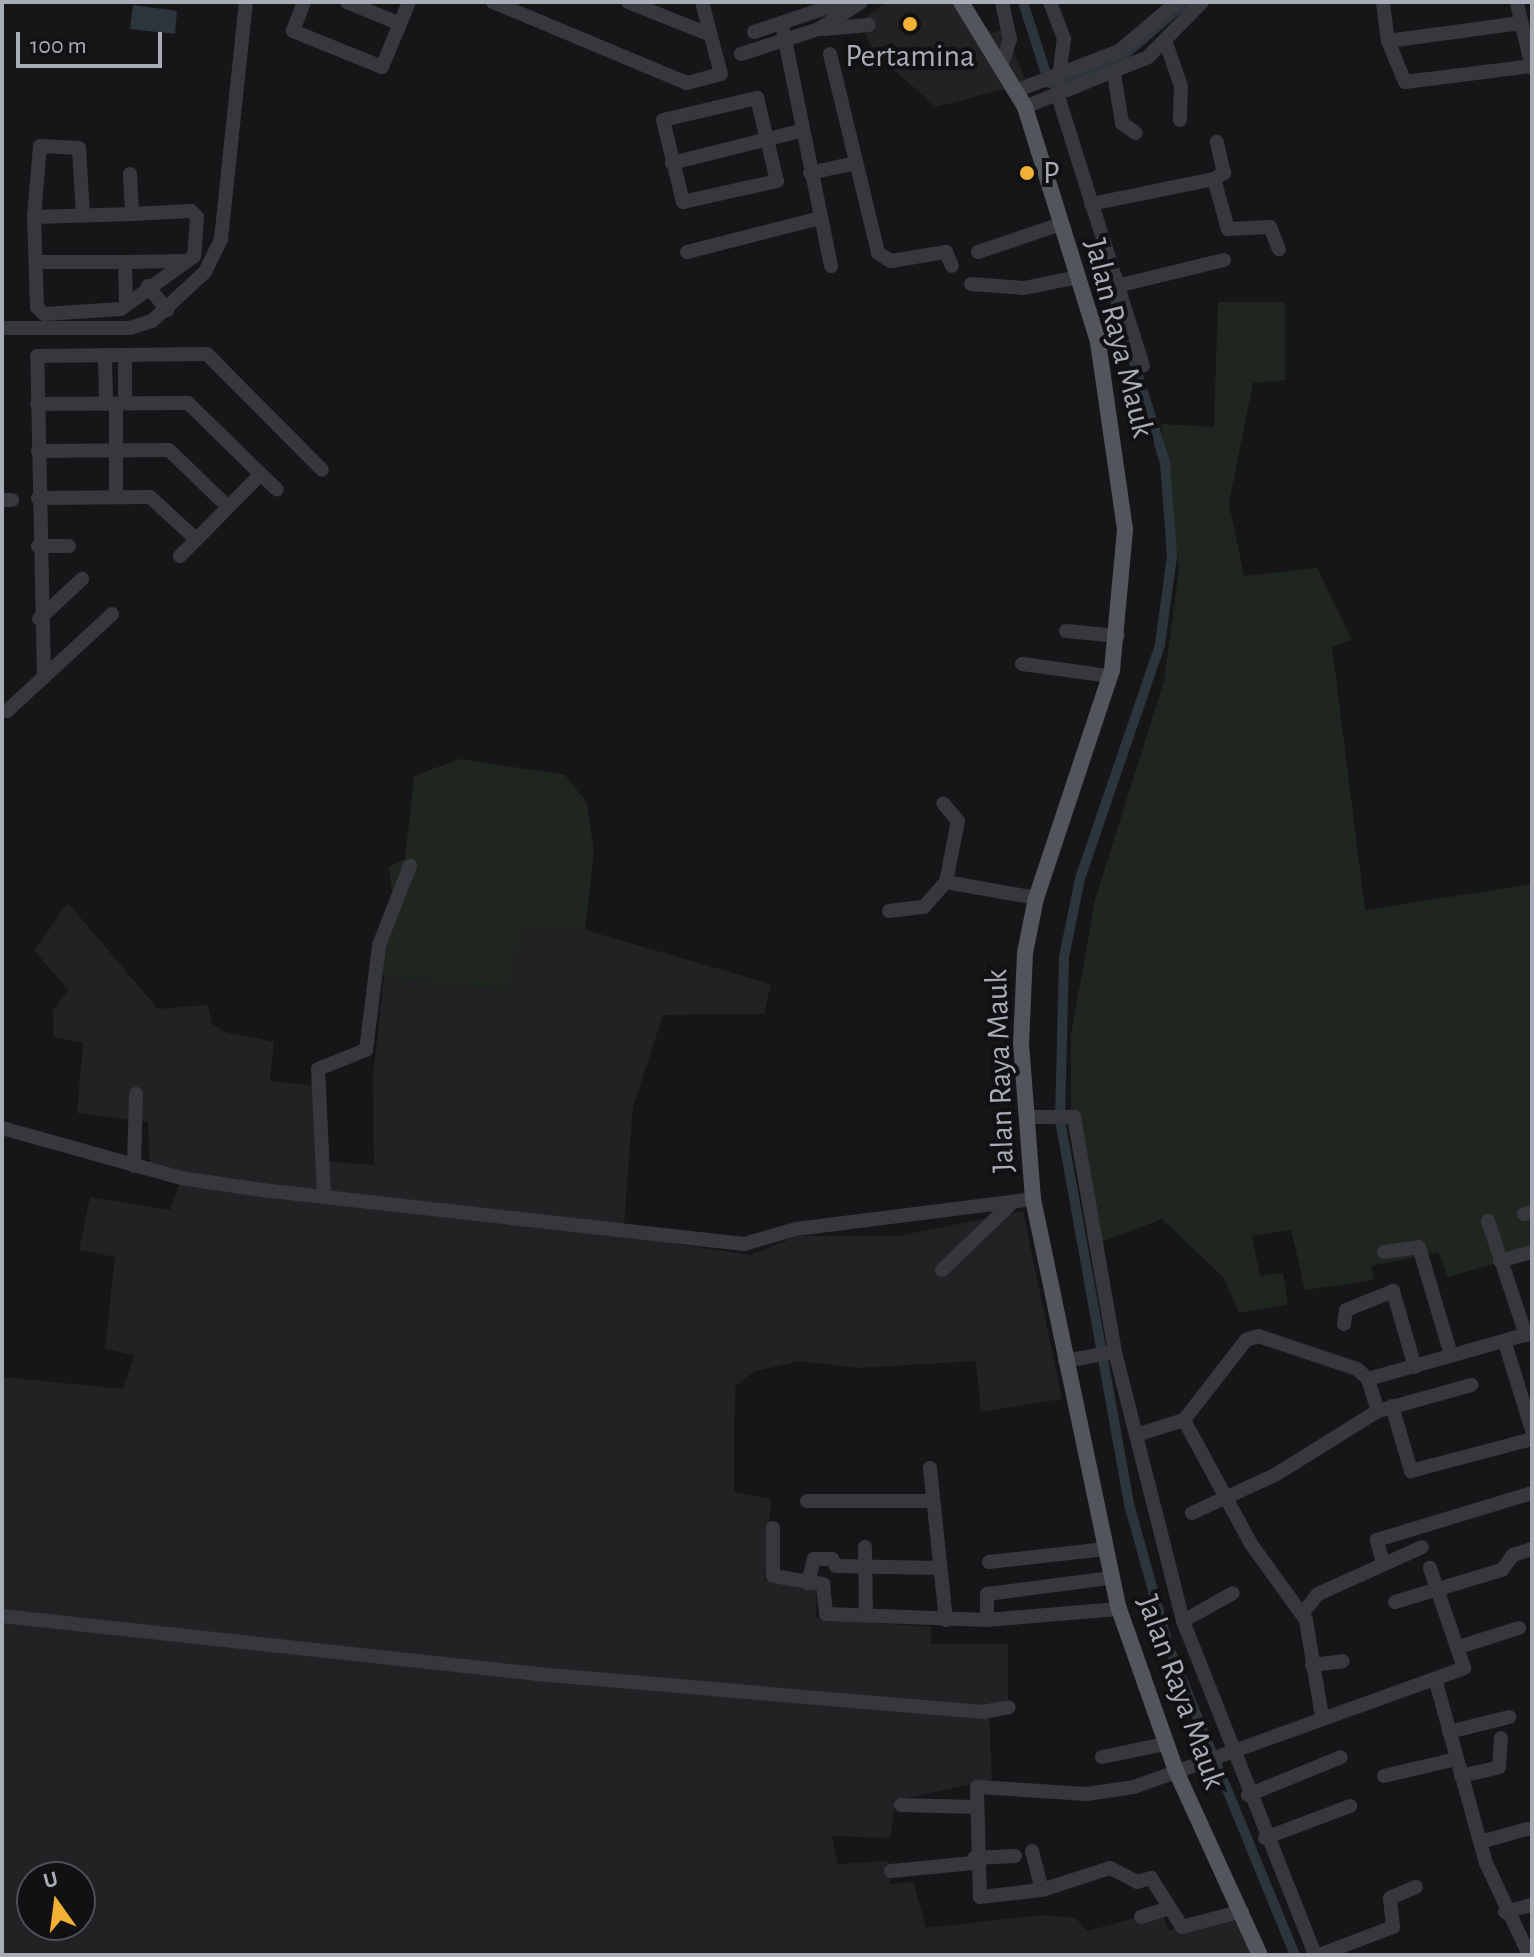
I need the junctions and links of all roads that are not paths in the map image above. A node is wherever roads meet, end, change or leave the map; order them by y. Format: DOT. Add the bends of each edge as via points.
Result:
graph roads {
  1 [pos="246,2"];
  2 [pos="304,2"];
  3 [pos="347,2"];
  4 [pos="409,2"];
  5 [pos="493,2"];
  6 [pos="628,2"];
  7 [pos="702,2"];
  8 [pos="861,2"];
  9 [pos="961,2"];
  10 [pos="1002,2"];
  11 [pos="1050,2"];
  12 [pos="1177,2"];
  13 [pos="1202,2"];
  14 [pos="1383,2"];
  15 [pos="1517,3"];
  16 [pos="512,5"];
  17 [pos="838,9"];
  18 [pos="749,15"];
  19 [pos="1521,23"];
  20 [pos="400,24"];
  21 [pos="782,25"];
  22 [pos="869,25"];
  23 [pos="819,29"];
  24 [pos="754,32"];
  25 [pos="711,35"];
  26 [pos="1388,41"];
  27 [pos="783,43"];
  28 [pos="1166,43"];
  29 [pos="759,49"];
  30 [pos="741,54"];
  31 [pos="830,54"];
  32 [pos="1003,61"];
  33 [pos="1532,67"];
  34 [pos="1114,74"];
  35 [pos="1056,87"];
  36 [pos="1023,88"];
  37 [pos="1028,105"];
  38 [pos="1180,120"];
  39 [pos="800,131"];
  40 [pos="1136,133"];
  41 [pos="768,139"];
  42 [pos="1217,142"];
  43 [pos="672,163"];
  44 [pos="855,163"];
  45 [pos="810,173"];
  46 [pos="130,174"];
  47 [pos="1214,179"];
  48 [pos="1091,204"];
  49 [pos="132,214"];
  50 [pos="83,215"];
  51 [pos="34,217"];
  52 [pos="820,218"];
  53 [pos="1061,224"];
  54 [pos="1279,249"];
  55 [pos="687,252"];
  56 [pos="978,252"];
  57 [pos="1224,260"];
  58 [pos="181,261"];
  59 [pos="36,262"];
  60 [pos="125,262"];
  61 [pos="831,266"];
  62 [pos="952,266"];
  63 [pos="1078,277"];
  64 [pos="971,284"];
  65 [pos="148,286"];
  66 [pos="1117,286"];
  67 [pos="126,303"];
  68 [pos="167,310"];
  69 [pos="2,328"];
  70 [pos="116,329"];
  71 [pos="115,355"];
  72 [pos="1143,366"];
  73 [pos="37,404"];
  74 [pos="115,404"];
  75 [pos="116,450"];
  76 [pos="38,451"];
  77 [pos="322,470"];
  78 [pos="261,474"];
  79 [pos="277,490"];
  80 [pos="116,497"];
  81 [pos="38,498"];
  82 [pos="228,507"];
  83 [pos="38,546"];
  84 [pos="69,546"];
  85 [pos="82,579"];
  86 [pos="112,614"];
  87 [pos="39,619"];
  88 [pos="1066,631"];
  89 [pos="1118,636"];
  90 [pos="1022,664"];
  91 [pos="1110,676"];
  92 [pos="44,677"];
  93 [pos="7,711"];
  94 [pos="943,803"];
  95 [pos="410,866"];
  96 [pos="946,882"];
  97 [pos="1036,898"];
  98 [pos="889,911"];
  99 [pos="136,1094"];
  100 [pos="1030,1117"];
  101 [pos="2,1128"];
  102 [pos="134,1166"];
  103 [pos="324,1196"];
  104 [pos="1033,1199"];
  105 [pos="1013,1202"];
  106 [pos="1488,1221"];
  107 [pos="1384,1252"];
  108 [pos="1532,1252"];
  109 [pos="1500,1261"];
  110 [pos="942,1270"];
  111 [pos="1344,1324"];
  112 [pos="1529,1334"];
  113 [pos="1505,1343"];
  114 [pos="1111,1352"];
  115 [pos="1451,1355"];
  116 [pos="1070,1360"];
  117 [pos="1415,1367"];
  118 [pos="1368,1379"];
  119 [pos="1471,1385"];
  120 [pos="1385,1409"];
  121 [pos="1184,1420"];
  122 [pos="1532,1430"];
  123 [pos="1136,1435"];
  124 [pos="1532,1439"];
  125 [pos="930,1468"];
  126 [pos="1532,1493"];
  127 [pos="1223,1498"];
  128 [pos="807,1501"];
  129 [pos="933,1501"];
  130 [pos="1192,1513"];
  131 [pos="773,1528"];
  132 [pos="865,1547"];
  133 [pos="1422,1547"];
  134 [pos="1105,1549"];
  135 [pos="1532,1549"];
  136 [pos="989,1562"];
  137 [pos="1383,1563"];
  138 [pos="866,1567"];
  139 [pos="940,1568"];
  140 [pos="1430,1568"];
  141 [pos="1111,1578"];
  142 [pos="808,1583"];
  143 [pos="1439,1590"];
  144 [pos="1233,1593"];
  145 [pos="1395,1602"];
  146 [pos="1119,1609"];
  147 [pos="1303,1613"];
  148 [pos="866,1615"];
  149 [pos="2,1616"];
  150 [pos="946,1620"];
  151 [pos="987,1620"];
  152 [pos="1183,1621"];
  153 [pos="1519,1628"];
  154 [pos="1459,1647"];
  155 [pos="1343,1661"];
  156 [pos="1312,1665"];
  157 [pos="1436,1682"];
  158 [pos="1009,1707"];
  159 [pos="1322,1717"];
  160 [pos="1509,1717"];
  161 [pos="1449,1732"];
  162 [pos="1501,1738"];
  163 [pos="1165,1744"];
  164 [pos="1226,1751"];
  165 [pos="1102,1757"];
  166 [pos="1341,1757"];
  167 [pos="1456,1759"];
  168 [pos="1180,1769"];
  169 [pos="1384,1776"];
  170 [pos="1461,1776"];
  171 [pos="1248,1795"];
  172 [pos="901,1805"];
  173 [pos="1350,1806"];
  174 [pos="975,1807"];
  175 [pos="1527,1829"];
  176 [pos="1265,1838"];
  177 [pos="1480,1842"];
  178 [pos="1032,1851"];
  179 [pos="1015,1856"];
  180 [pos="974,1860"];
  181 [pos="891,1871"];
  182 [pos="1416,1887"];
  183 [pos="1042,1890"];
  184 [pos="1532,1905"];
  185 [pos="1169,1908"];
  186 [pos="1242,1911"];
  187 [pos="1505,1912"];
  188 [pos="1141,1917"];
  189 [pos="1260,1955"];
  190 [pos="1317,1955"];
  191 [pos="1529,1955"];
  1 -- 68 [label="street" via="221,239 205,272"];
  2 -- 20 [label="street" via="293,31 382,67"];
  3 -- 20 [label="street"];
  4 -- 20 [label="street"];
  5 -- 16 [label="street"];
  6 -- 25 [label="street"];
  7 -- 25 [label="street"];
  8 -- 17 [label="street"];
  9 -- 32 [label="main road, Jalan Raya Mauk"];
  10 -- 32 [label="street" via="1010,39"];
  11 -- 35 [label="street" via="1064,38"];
  12 -- 35 [label="street" via="1119,51"];
  13 -- 28 [label="street"];
  14 -- 26 [label="street"];
  15 -- 19 [label="street"];
  16 -- 25 [label="street" via="687,83 720,77"];
  17 -- 21 [label="street"];
  17 -- 23 [label="street"];
  18 -- 24 [label="street"];
  19 -- 26 [label="street"];
  19 -- 33 [label="street"];
  21 -- 24 [label="street"];
  21 -- 27 [label="street"];
  22 -- 23 [label="street"];
  23 -- 27 [label="street"];
  24 -- 29 [label="street"];
  26 -- 33 [label="street" via="1397,69 1412,85"];
  27 -- 29 [label="street"];
  27 -- 39 [label="street"];
  28 -- 34 [label="street"];
  28 -- 38 [label="street" via="1181,86"];
  29 -- 30 [label="street"];
  31 -- 44 [label="street"];
  32 -- 36 [label="main road, Jalan Raya Mauk"];
  34 -- 35 [label="street"];
  34 -- 40 [label="street" via="1122,123"];
  35 -- 36 [label="street"];
  35 -- 37 [label="street"];
  35 -- 48 [label="street"];
  36 -- 37 [label="main road, Jalan Raya Mauk"];
  37 -- 53 [label="main road, Jalan Raya Mauk"];
  39 -- 41 [label="street"];
  39 -- 45 [label="street"];
  41 -- 43 [label="street"];
  41 -- 43 [label="street" via="778,177 773,183 687,203"];
  41 -- 43 [label="street" via="753,96 666,117"];
  42 -- 47 [label="street" via="1224,173"];
  44 -- 45 [label="street"];
  44 -- 62 [label="street" via="881,258 946,252"];
  45 -- 52 [label="street"];
  46 -- 49 [label="street"];
  47 -- 48 [label="street"];
  47 -- 54 [label="street" via="1228,229 1270,227"];
  48 -- 66 [label="street"];
  49 -- 50 [label="street"];
  49 -- 58 [label="street" via="194,214 194,256"];
  50 -- 51 [label="street"];
  50 -- 51 [label="street" via="79,148 40,146"];
  51 -- 59 [label="street"];
  52 -- 55 [label="street"];
  52 -- 61 [label="street"];
  53 -- 56 [label="street"];
  53 -- 63 [label="main road, Jalan Raya Mauk"];
  57 -- 66 [label="street"];
  58 -- 60 [label="street"];
  58 -- 65 [label="street"];
  59 -- 60 [label="street"];
  59 -- 67 [label="street" via="44,314 110,313"];
  60 -- 67 [label="street"];
  63 -- 64 [label="street" via="1024,288"];
  63 -- 89 [label="main road, Jalan Raya Mauk" via="1121,466"];
  65 -- 67 [label="street"];
  65 -- 68 [label="street"];
  66 -- 72 [label="street"];
  68 -- 70 [label="street"];
  69 -- 70 [label="street"];
  70 -- 71 [label="street"];
  71 -- 73 [label="street" via="37,356"];
  71 -- 74 [label="street"];
  71 -- 77 [label="street" via="207,354"];
  73 -- 74 [label="street"];
  73 -- 76 [label="street"];
  74 -- 75 [label="street"];
  74 -- 78 [label="street" via="188,403"];
  75 -- 76 [label="street"];
  75 -- 80 [label="street"];
  75 -- 82 [label="street" via="169,450"];
  76 -- 81 [label="street"];
  78 -- 79 [label="street"];
  78 -- 82 [label="street"];
  80 -- 81 [label="street"];
  80 -- 82 [label="street" via="150,497 188,548"];
  81 -- 83 [label="street"];
  83 -- 84 [label="street"];
  83 -- 87 [label="street"];
  85 -- 87 [label="street"];
  86 -- 92 [label="street"];
  87 -- 92 [label="street"];
  88 -- 89 [label="street"];
  89 -- 91 [label="main road, Jalan Raya Mauk"];
  90 -- 91 [label="street"];
  91 -- 97 [label="main road, Jalan Raya Mauk"];
  92 -- 93 [label="street"];
  94 -- 96 [label="street" via="958,821"];
  95 -- 103 [label="street" via="379,945 366,1050 318,1069"];
  96 -- 97 [label="street"];
  96 -- 98 [label="street" via="924,907"];
  97 -- 100 [label="main road, Jalan Raya Mauk" via="1023,978"];
  99 -- 102 [label="street"];
  100 -- 104 [label="main road, Jalan Raya Mauk"];
  100 -- 114 [label="street" via="1074,1117"];
  101 -- 102 [label="street"];
  102 -- 103 [label="street"];
  103 -- 105 [label="street" via="755,1244 796,1229"];
  104 -- 105 [label="street"];
  104 -- 116 [label="main road, Jalan Raya Mauk"];
  105 -- 110 [label="street"];
  106 -- 109 [label="street"];
  107 -- 115 [label="street" via="1419,1247"];
  108 -- 109 [label="street"];
  109 -- 112 [label="street"];
  111 -- 117 [label="street" via="1346,1310 1393,1291"];
  112 -- 113 [label="street"];
  113 -- 115 [label="street"];
  113 -- 122 [label="street"];
  114 -- 116 [label="street"];
  114 -- 123 [label="street"];
  115 -- 117 [label="street"];
  116 -- 134 [label="main road, Jalan Raya Mauk"];
  117 -- 118 [label="street"];
  118 -- 120 [label="street"];
  118 -- 121 [label="street" via="1293,1343 1251,1337"];
  119 -- 120 [label="street"];
  120 -- 124 [label="street" via="1411,1471"];
  120 -- 127 [label="street"];
  121 -- 123 [label="street"];
  121 -- 127 [label="street"];
  123 -- 152 [label="street"];
  125 -- 129 [label="street"];
  126 -- 137 [label="street" via="1377,1540"];
  127 -- 130 [label="street"];
  127 -- 147 [label="street"];
  128 -- 129 [label="street"];
  129 -- 139 [label="street"];
  131 -- 142 [label="street" via="773,1576"];
  132 -- 138 [label="street"];
  133 -- 137 [label="street"];
  134 -- 136 [label="street"];
  134 -- 141 [label="main road, Jalan Raya Mauk"];
  135 -- 143 [label="street" via="1513,1555 1502,1570"];
  137 -- 147 [label="street" via="1318,1594"];
  138 -- 139 [label="street"];
  138 -- 142 [label="street" via="812,1559"];
  138 -- 148 [label="street"];
  139 -- 150 [label="street"];
  140 -- 143 [label="street"];
  141 -- 146 [label="main road, Jalan Raya Mauk"];
  141 -- 151 [label="street" via="987,1594"];
  142 -- 148 [label="street" via="823,1584 826,1614"];
  143 -- 145 [label="street"];
  143 -- 154 [label="street"];
  144 -- 152 [label="street"];
  146 -- 151 [label="street"];
  146 -- 163 [label="main road, Jalan Raya Mauk"];
  147 -- 156 [label="street"];
  148 -- 150 [label="street"];
  149 -- 158 [label="street" via="538,1674 982,1712"];
  150 -- 151 [label="street"];
  152 -- 164 [label="street"];
  153 -- 154 [label="street"];
  154 -- 157 [label="street" via="1464,1668"];
  155 -- 156 [label="street"];
  156 -- 159 [label="street"];
  157 -- 159 [label="street"];
  157 -- 161 [label="street"];
  159 -- 164 [label="street"];
  160 -- 161 [label="street"];
  161 -- 167 [label="street"];
  162 -- 170 [label="street" via="1499,1767"];
  163 -- 165 [label="street"];
  163 -- 168 [label="main road, Jalan Raya Mauk"];
  164 -- 168 [label="street"];
  164 -- 171 [label="street"];
  166 -- 171 [label="street"];
  167 -- 169 [label="street"];
  167 -- 170 [label="street"];
  168 -- 174 [label="street" via="1087,1794 981,1785"];
  168 -- 186 [label="main road, Jalan Raya Mauk"];
  170 -- 177 [label="street"];
  171 -- 176 [label="street"];
  172 -- 174 [label="street"];
  173 -- 176 [label="street"];
  174 -- 180 [label="street"];
  175 -- 177 [label="street"];
  176 -- 190 [label="street"];
  177 -- 187 [label="street"];
  178 -- 183 [label="street"];
  179 -- 180 [label="street"];
  180 -- 181 [label="street"];
  180 -- 183 [label="street" via="982,1898"];
  182 -- 190 [label="street" via="1390,1898 1393,1927"];
  183 -- 185 [label="street" via="1110,1868 1137,1882 1151,1878"];
  184 -- 187 [label="street"];
  185 -- 186 [label="street" via="1185,1928"];
  185 -- 188 [label="street"];
  186 -- 189 [label="main road, Jalan Raya Mauk"];
  187 -- 191 [label="street"];
}
